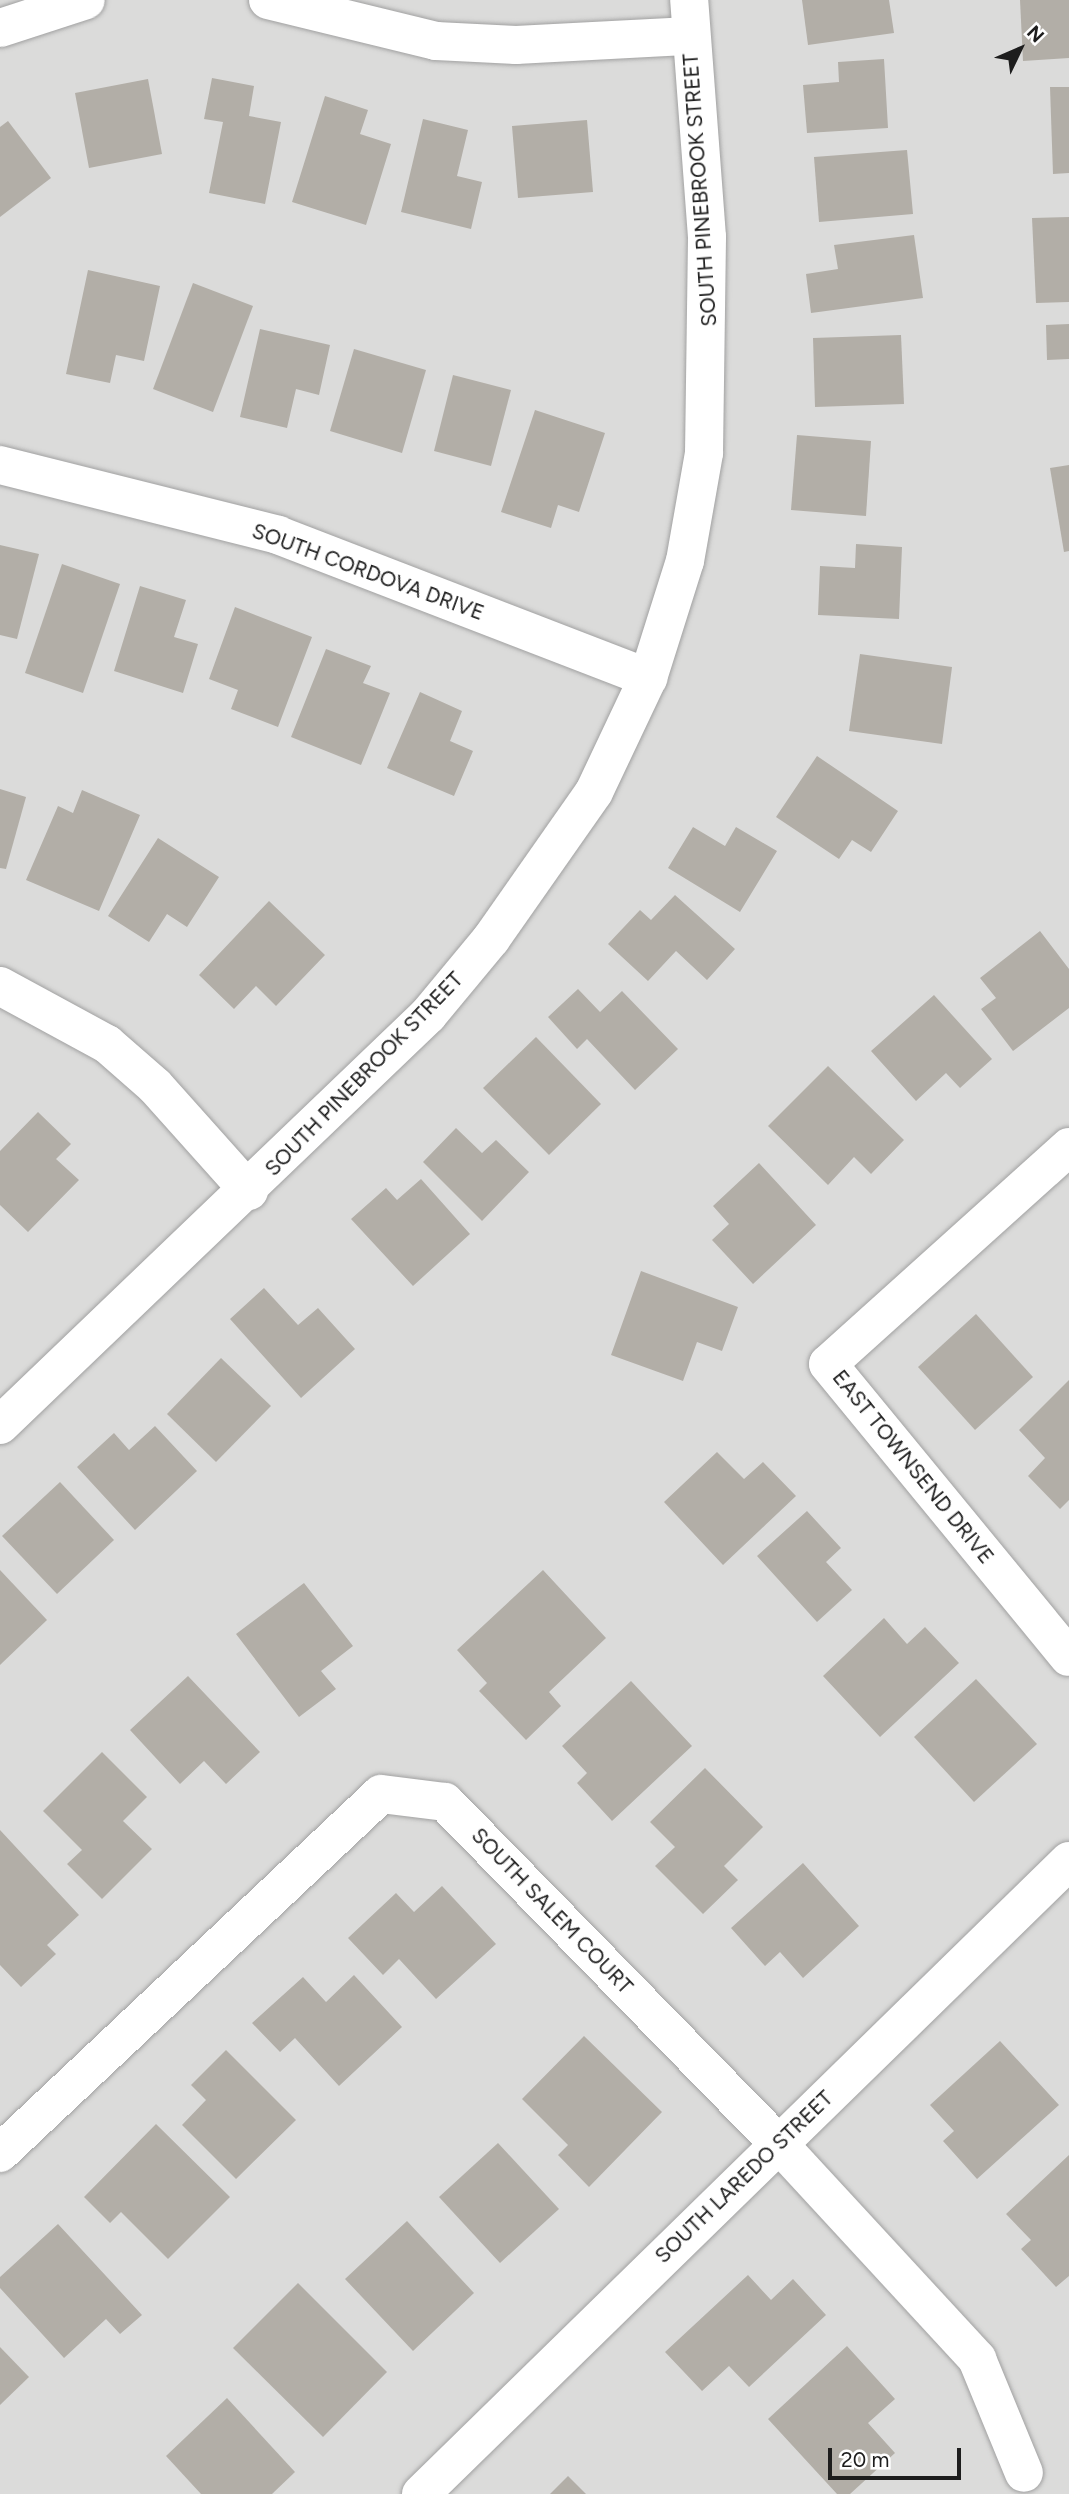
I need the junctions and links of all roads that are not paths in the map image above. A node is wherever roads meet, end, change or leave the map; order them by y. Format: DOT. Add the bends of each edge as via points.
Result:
graph roads {
  1 [pos="86,0"];
  2 [pos="268,0"];
  3 [pos="689,18"];
  4 [pos="0,28"];
  5 [pos="0,465"];
  6 [pos="648,678"];
  7 [pos="0,986"];
  8 [pos="1069,1147"];
  9 [pos="248,1191"];
  10 [pos="0,1425"];
  11 [pos="1069,1657"];
  12 [pos="1069,1861"];
  13 [pos="778,2143"];
  14 [pos="0,2153"];
  15 [pos="1024,2473"];
  16 [pos="421,2494"];
  1 -- 4 [label="street"];
  2 -- 3 [label="street" via="436,41 516,46"];
  3 -- 6 [label="street, SOUTH PINEBROOK STREET" via="707,237 704,453 685,561"];
  5 -- 6 [label="street, SOUTH CORDOVA DRIVE" via="278,535"];
  6 -- 9 [label="street, SOUTH PINEBROOK STREET" via="594,792 491,940 428,1015"];
  7 -- 9 [label="street" via="107,1044 155,1086"];
  8 -- 11 [label="street, EAST TOWNSEND DRIVE" via="828,1364"];
  9 -- 10 [label="street, SOUTH PINEBROOK STREET"];
  12 -- 13 [label="street, SOUTH LAREDO STREET"];
  13 -- 14 [label="street, SOUTH SALEM COURT" via="445,1802 381,1794"];
  13 -- 15 [label="street, SOUTH SALEM COURT" via="977,2359"];
  13 -- 16 [label="street, SOUTH LAREDO STREET"];
}
